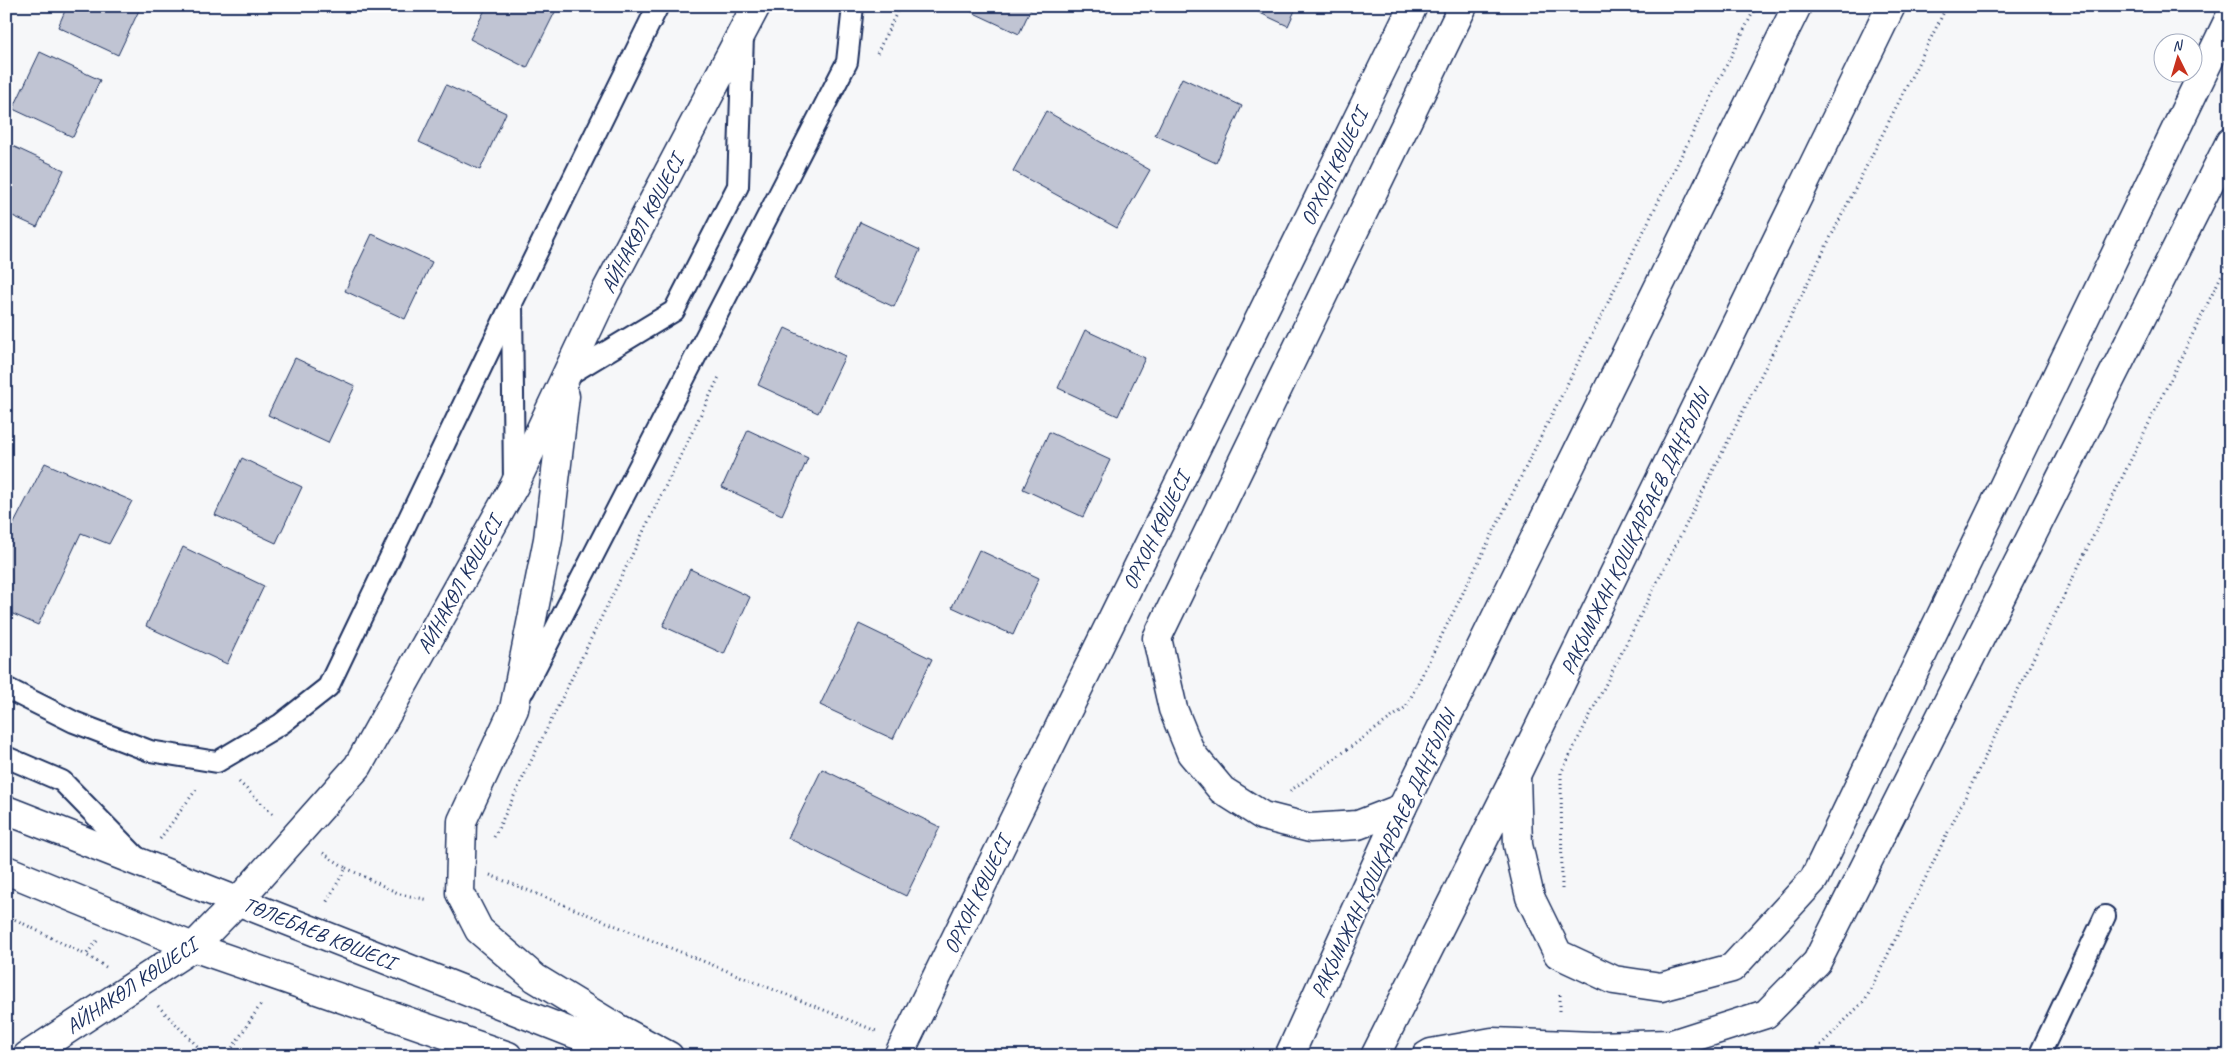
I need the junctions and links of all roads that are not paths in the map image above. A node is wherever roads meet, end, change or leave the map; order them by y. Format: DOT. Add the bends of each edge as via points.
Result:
graph roads {
  1 [pos="658,6"];
  2 [pos="756,6"];
  3 [pos="853,6"];
  4 [pos="1413,6"];
  5 [pos="1463,6"];
  6 [pos="1797,6"];
  7 [pos="1891,6"];
  8 [pos="2230,17"];
  9 [pos="743,32"];
  10 [pos="2230,142"];
  11 [pos="512,303"];
  12 [pos="568,375"];
  13 [pos="514,486"];
  14 [pos="6,688"];
  15 [pos="514,709"];
  16 [pos="6,757"];
  17 [pos="1516,774"];
  18 [pos="1402,808"];
  19 [pos="6,810"];
  20 [pos="142,863"];
  21 [pos="6,870"];
  22 [pos="238,901"];
  23 [pos="2105,916"];
  24 [pos="193,947"];
  25 [pos="902,1049"];
  26 [pos="27,1056"];
  27 [pos="508,1056"];
  28 [pos="631,1056"];
  29 [pos="669,1056"];
  30 [pos="1289,1056"];
  31 [pos="1375,1056"];
  32 [pos="1426,1056"];
  33 [pos="2039,1056"];
  1 -- 11 [label="lane"];
  2 -- 9 [label="main road, АЙНАКӨЛ КӨШЕСІ"];
  3 -- 15 [label="lane" via="847,62"];
  4 -- 25 [label="main road, ОРХОН КӨШЕСІ"];
  5 -- 18 [label="main road" via="1158,638 1173,709 1191,753 1222,790 1263,816 1310,828 1358,825"];
  6 -- 18 [label="main road, РАҚЫМЖАН ҚОШҚАРБАЕВ ДАҢҒЫЛЫ"];
  7 -- 17 [label="main road, РАҚЫМЖАН ҚОШҚАРБАЕВ ДАҢҒЫЛЫ"];
  8 -- 17 [label="main road" via="1814,879 1732,968 1661,987 1614,980 1558,954 1530,898 1518,846"];
  9 -- 12 [label="main road, АЙНАКӨЛ КӨШЕСІ" via="605,293"];
  9 -- 12 [label="lane" via="738,186 674,311"];
  10 -- 32 [label="main road" via="1817,962 1766,1014 1672,1044 1593,1046 1492,1042"];
  11 -- 13 [label="lane"];
  11 -- 14 [label="lane" via="328,687 281,724 218,762 150,751 74,722"];
  12 -- 13 [label="main road, АЙНАКӨЛ КӨШЕСІ"];
  12 -- 15 [label="main road" via="548,539"];
  13 -- 22 [label="main road, АЙНАКӨЛ КӨШЕСІ" via="358,766"];
  15 -- 29 [label="main road" via="462,821 460,893 480,930 535,978"];
  16 -- 20 [label="lane" via="62,781"];
  17 -- 31 [label="main road, РАҚЫМЖАН ҚОШҚАРБАЕВ ДАҢҒЫЛЫ"];
  18 -- 30 [label="main road, РАҚЫМЖАН ҚОШҚАРБАЕВ ДАҢҒЫЛЫ"];
  19 -- 20 [label="main road, ТӨЛЕБАЕВ КӨШЕСІ"];
  20 -- 22 [label="main road, ТӨЛЕБАЕВ КӨШЕСІ"];
  21 -- 24 [label="main road"];
  22 -- 24 [label="main road, АЙНАКӨЛ КӨШЕСІ"];
  22 -- 28 [label="main road, ТӨЛЕБАЕВ КӨШЕСІ"];
  23 -- 33 [label="lane"];
  24 -- 26 [label="main road, АЙНАКӨЛ КӨШЕСІ"];
  24 -- 27 [label="main road"];
}
